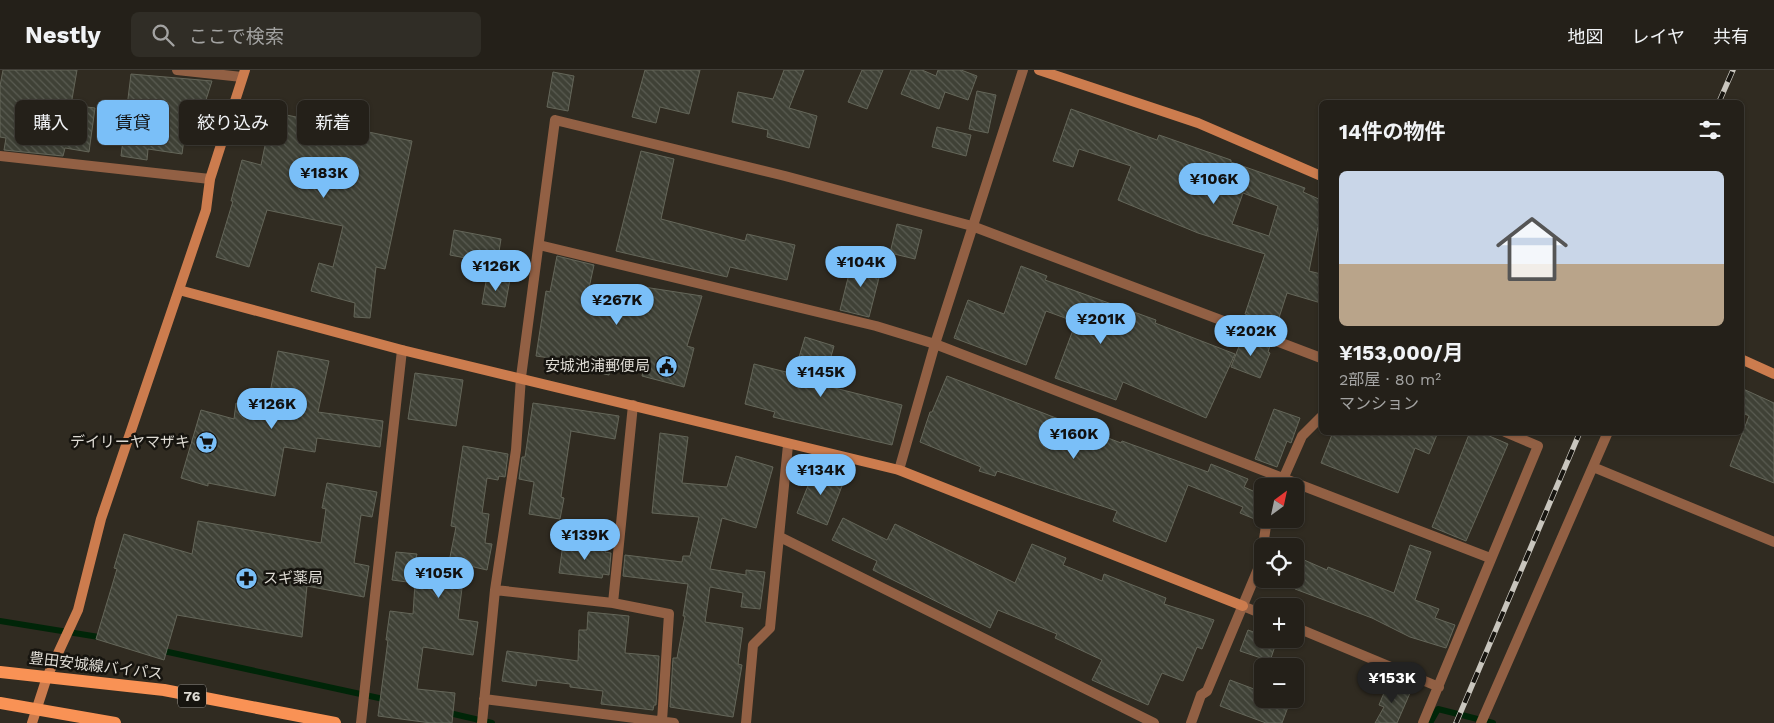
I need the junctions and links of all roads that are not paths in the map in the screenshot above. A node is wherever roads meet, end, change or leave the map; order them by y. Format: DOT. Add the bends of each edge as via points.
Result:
graph roads {
  1 [pos="177,70"];
  2 [pos="1023,70"];
  3 [pos="1039,70"];
  4 [pos="244,74"];
  5 [pos="0,156"];
  6 [pos="1319,175"];
  7 [pos="210,179"];
  8 [pos="972,226"];
  9 [pos="539,245"];
  10 [pos="179,290"];
  11 [pos="935,344"];
  12 [pos="402,350"];
  13 [pos="1319,357"];
  14 [pos="1744,360"];
  15 [pos="1774,374"];
  16 [pos="521,377"];
  17 [pos="633,405"];
  18 [pos="1319,419"];
  19 [pos="1513,435"];
  20 [pos="1607,435"];
  21 [pos="788,445"];
  22 [pos="1593,467"];
  23 [pos="899,470"];
  24 [pos="1271,478"];
  25 [pos="1283,478"];
  26 [pos="1304,490"];
  27 [pos="780,537"];
  28 [pos="1774,542"];
  29 [pos="1490,558"];
  30 [pos="1254,579"];
  31 [pos="495,590"];
  32 [pos="613,603"];
  33 [pos="1243,606"];
  34 [pos="1254,611"];
  35 [pos="1304,632"];
  36 [pos="0,672"];
  37 [pos="47,677"];
  38 [pos="1439,687"];
  39 [pos="484,699"];
  40 [pos="0,703"];
  41 [pos="37,708"];
  42 [pos="662,721"];
  43 [pos="32,723"];
  44 [pos="116,723"];
  45 [pos="336,723"];
  46 [pos="361,723"];
  47 [pos="482,723"];
  48 [pos="674,723"];
  49 [pos="746,723"];
  50 [pos="1154,723"];
  51 [pos="1191,723"];
  52 [pos="1423,723"];
  53 [pos="1481,723"];
  1 -- 4 [label="street"];
  2 -- 8 [label="street"];
  3 -- 6 [label="street" via="1198,123"];
  4 -- 7 [label="street"];
  5 -- 7 [label="street"];
  7 -- 10 [label="street" via="206,210"];
  8 -- 9 [label="street" via="554,120"];
  8 -- 11 [label="street"];
  8 -- 13 [label="street"];
  9 -- 11 [label="street" via="876,326"];
  9 -- 16 [label="street"];
  10 -- 12 [label="street"];
  10 -- 37 [label="street" via="101,519 78,610"];
  11 -- 23 [label="street"];
  11 -- 24 [label="street"];
  12 -- 16 [label="street"];
  12 -- 46 [label="street"];
  14 -- 15 [label="street"];
  16 -- 17 [label="street"];
  16 -- 31 [label="street" via="516,450"];
  17 -- 21 [label="street"];
  17 -- 32 [label="street"];
  18 -- 25 [label="street" via="1302,436"];
  19 -- 29 [label="street" via="1538,446"];
  20 -- 22 [label="street"];
  21 -- 23 [label="street"];
  21 -- 27 [label="street"];
  22 -- 28 [label="street"];
  22 -- 53 [label="street"];
  23 -- 33 [label="street"];
  26 -- 29 [label="street"];
  27 -- 49 [label="street" via="770,628 753,645"];
  27 -- 50 [label="street"];
  29 -- 38 [label="street"];
  30 -- 33 [label="street"];
  31 -- 32 [label="street"];
  31 -- 39 [label="street"];
  32 -- 42 [label="street" via="669,614"];
  33 -- 34 [label="street"];
  33 -- 51 [label="street"];
  35 -- 38 [label="street"];
  36 -- 37 [label="main road, 豊田安城線バイパス / 76"];
  37 -- 41 [label="street"];
  37 -- 45 [label="main road, 豊田安城線バイパス / 76" via="164,690"];
  38 -- 52 [label="street"];
  39 -- 42 [label="street"];
  39 -- 47 [label="street"];
  40 -- 41 [label="main road"];
  41 -- 43 [label="street"];
  41 -- 44 [label="main road"];
  42 -- 48 [label="street"];
}
